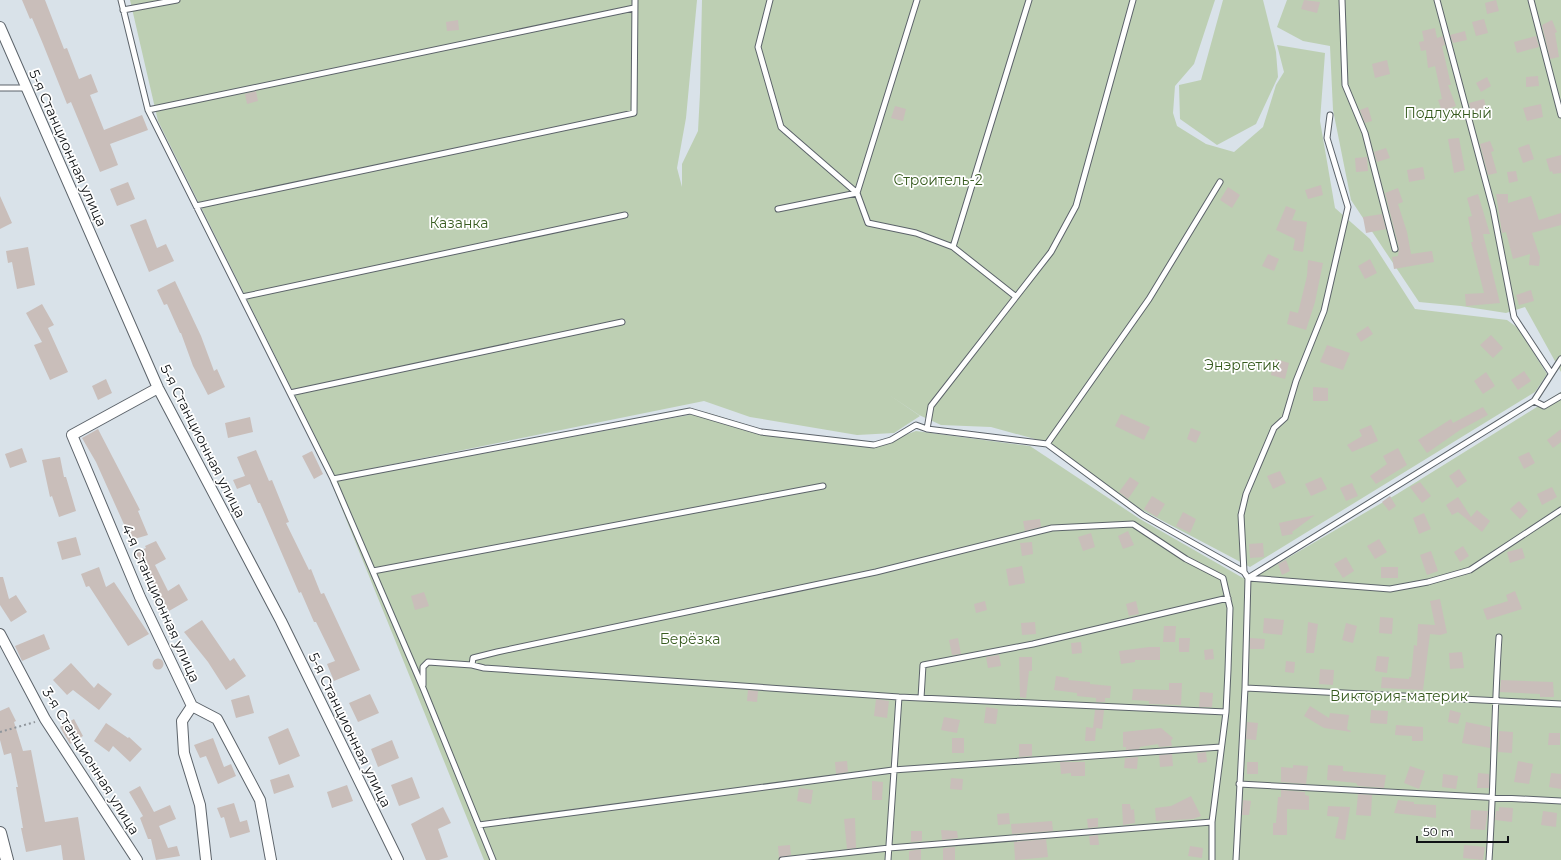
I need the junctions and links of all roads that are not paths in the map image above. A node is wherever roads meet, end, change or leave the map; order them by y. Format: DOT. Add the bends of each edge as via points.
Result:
graph roads {
  1 [pos="121,0"];
  2 [pos="177,0"];
  3 [pos="634,0"];
  4 [pos="770,0"];
  5 [pos="917,0"];
  6 [pos="1029,0"];
  7 [pos="1134,0"];
  8 [pos="1342,0"];
  9 [pos="1437,0"];
  10 [pos="1531,0"];
  11 [pos="634,8"];
  12 [pos="124,10"];
  13 [pos="0,27"];
  14 [pos="0,88"];
  15 [pos="26,88"];
  16 [pos="148,110"];
  17 [pos="1330,115"];
  18 [pos="1561,115"];
  19 [pos="1220,182"];
  20 [pos="857,193"];
  21 [pos="196,206"];
  22 [pos="778,209"];
  23 [pos="625,215"];
  24 [pos="953,247"];
  25 [pos="1394,249"];
  26 [pos="1015,296"];
  27 [pos="242,297"];
  28 [pos="622,322"];
  29 [pos="1561,359"];
  30 [pos="1551,373"];
  31 [pos="158,388"];
  32 [pos="290,393"];
  33 [pos="1561,396"];
  34 [pos="1534,401"];
  35 [pos="927,429"];
  36 [pos="1047,444"];
  37 [pos="333,479"];
  38 [pos="823,486"];
  39 [pos="1561,510"];
  40 [pos="373,571"];
  41 [pos="1244,572"];
  42 [pos="1248,578"];
  43 [pos="1228,598"];
  44 [pos="0,634"];
  45 [pos="1499,637"];
  46 [pos="472,665"];
  47 [pos="423,688"];
  48 [pos="1245,688"];
  49 [pos="899,697"];
  50 [pos="921,698"];
  51 [pos="1495,701"];
  52 [pos="1561,704"];
  53 [pos="192,706"];
  54 [pos="1226,712"];
  55 [pos="1221,747"];
  56 [pos="893,770"];
  57 [pos="1240,784"];
  58 [pos="1493,796"];
  59 [pos="1561,801"];
  60 [pos="1212,822"];
  61 [pos="479,825"];
  62 [pos="0,833"];
  63 [pos="889,848"];
  64 [pos="7,860"];
  65 [pos="137,860"];
  66 [pos="206,860"];
  67 [pos="271,860"];
  68 [pos="398,860"];
  69 [pos="493,860"];
  70 [pos="782,860"];
  71 [pos="888,860"];
  72 [pos="1212,860"];
  73 [pos="1236,860"];
  74 [pos="1489,860"];
  1 -- 12 [label="lane"];
  2 -- 12 [label="lane"];
  3 -- 11 [label="lane"];
  4 -- 20 [label="lane" via="758,47 782,127"];
  5 -- 20 [label="lane"];
  6 -- 24 [label="lane"];
  7 -- 26 [label="lane" via="1076,206 1051,252"];
  8 -- 25 [label="lane" via="1344,85 1365,133"];
  9 -- 30 [label="lane" via="1494,209 1514,317"];
  10 -- 18 [label="lane"];
  11 -- 16 [label="lane"];
  11 -- 21 [label="lane" via="634,113"];
  12 -- 16 [label="lane"];
  13 -- 15 [label="street, 5-я Станционная улица"];
  14 -- 15 [label="lane"];
  15 -- 31 [label="street, 5-я Станционная улица"];
  16 -- 21 [label="lane"];
  17 -- 41 [label="lane" via="1327,138 1348,207 1324,311 1296,381 1285,418 1274,428 1246,494 1241,515"];
  19 -- 36 [label="lane" via="1149,299"];
  20 -- 22 [label="lane"];
  20 -- 24 [label="lane" via="868,223 916,233"];
  21 -- 27 [label="lane"];
  23 -- 27 [label="lane"];
  24 -- 26 [label="lane"];
  26 -- 35 [label="lane" via="930,406"];
  27 -- 32 [label="lane"];
  28 -- 32 [label="lane"];
  29 -- 30 [label="lane"];
  30 -- 34 [label="lane"];
  31 -- 53 [label="street, 4-я Станционная улица" via="72,435 140,597"];
  31 -- 68 [label="street, 5-я Станционная улица" via="282,621"];
  32 -- 37 [label="lane"];
  33 -- 34 [label="lane" via="1544,406"];
  34 -- 42 [label="lane"];
  35 -- 36 [label="lane"];
  35 -- 37 [label="lane" via="916,425 891,440 874,445 761,432 690,411"];
  36 -- 41 [label="lane" via="1144,515"];
  37 -- 40 [label="lane"];
  38 -- 40 [label="lane"];
  39 -- 42 [label="lane" via="1470,570 1428,582 1390,589"];
  40 -- 47 [label="lane"];
  41 -- 42 [label="lane"];
  42 -- 48 [label="lane"];
  43 -- 46 [label="lane" via="1223,578 1186,559 1133,524 1052,528 876,572 497,652 473,658"];
  43 -- 50 [label="lane" via="1033,644 924,665"];
  43 -- 54 [label="lane" via="1230,608"];
  44 -- 65 [label="street, 3-я Станционная улица" via="45,719"];
  45 -- 51 [label="lane"];
  46 -- 47 [label="lane" via="428,662 423,667"];
  46 -- 49 [label="lane" via="492,669"];
  47 -- 61 [label="lane"];
  48 -- 51 [label="lane"];
  48 -- 57 [label="lane"];
  49 -- 50 [label="lane"];
  49 -- 56 [label="lane"];
  50 -- 54 [label="lane"];
  51 -- 52 [label="lane"];
  51 -- 58 [label="lane"];
  53 -- 66 [label="street" via="182,721 184,753 200,805"];
  53 -- 67 [label="street" via="217,719 260,800"];
  54 -- 55 [label="lane"];
  55 -- 56 [label="lane"];
  55 -- 60 [label="lane"];
  56 -- 61 [label="lane"];
  56 -- 63 [label="lane"];
  57 -- 58 [label="lane"];
  57 -- 73 [label="lane"];
  58 -- 59 [label="lane"];
  58 -- 74 [label="lane"];
  60 -- 63 [label="lane"];
  60 -- 72 [label="lane"];
  61 -- 69 [label="lane"];
  62 -- 64 [label="street"];
  63 -- 70 [label="lane"];
  63 -- 71 [label="lane"];
}
